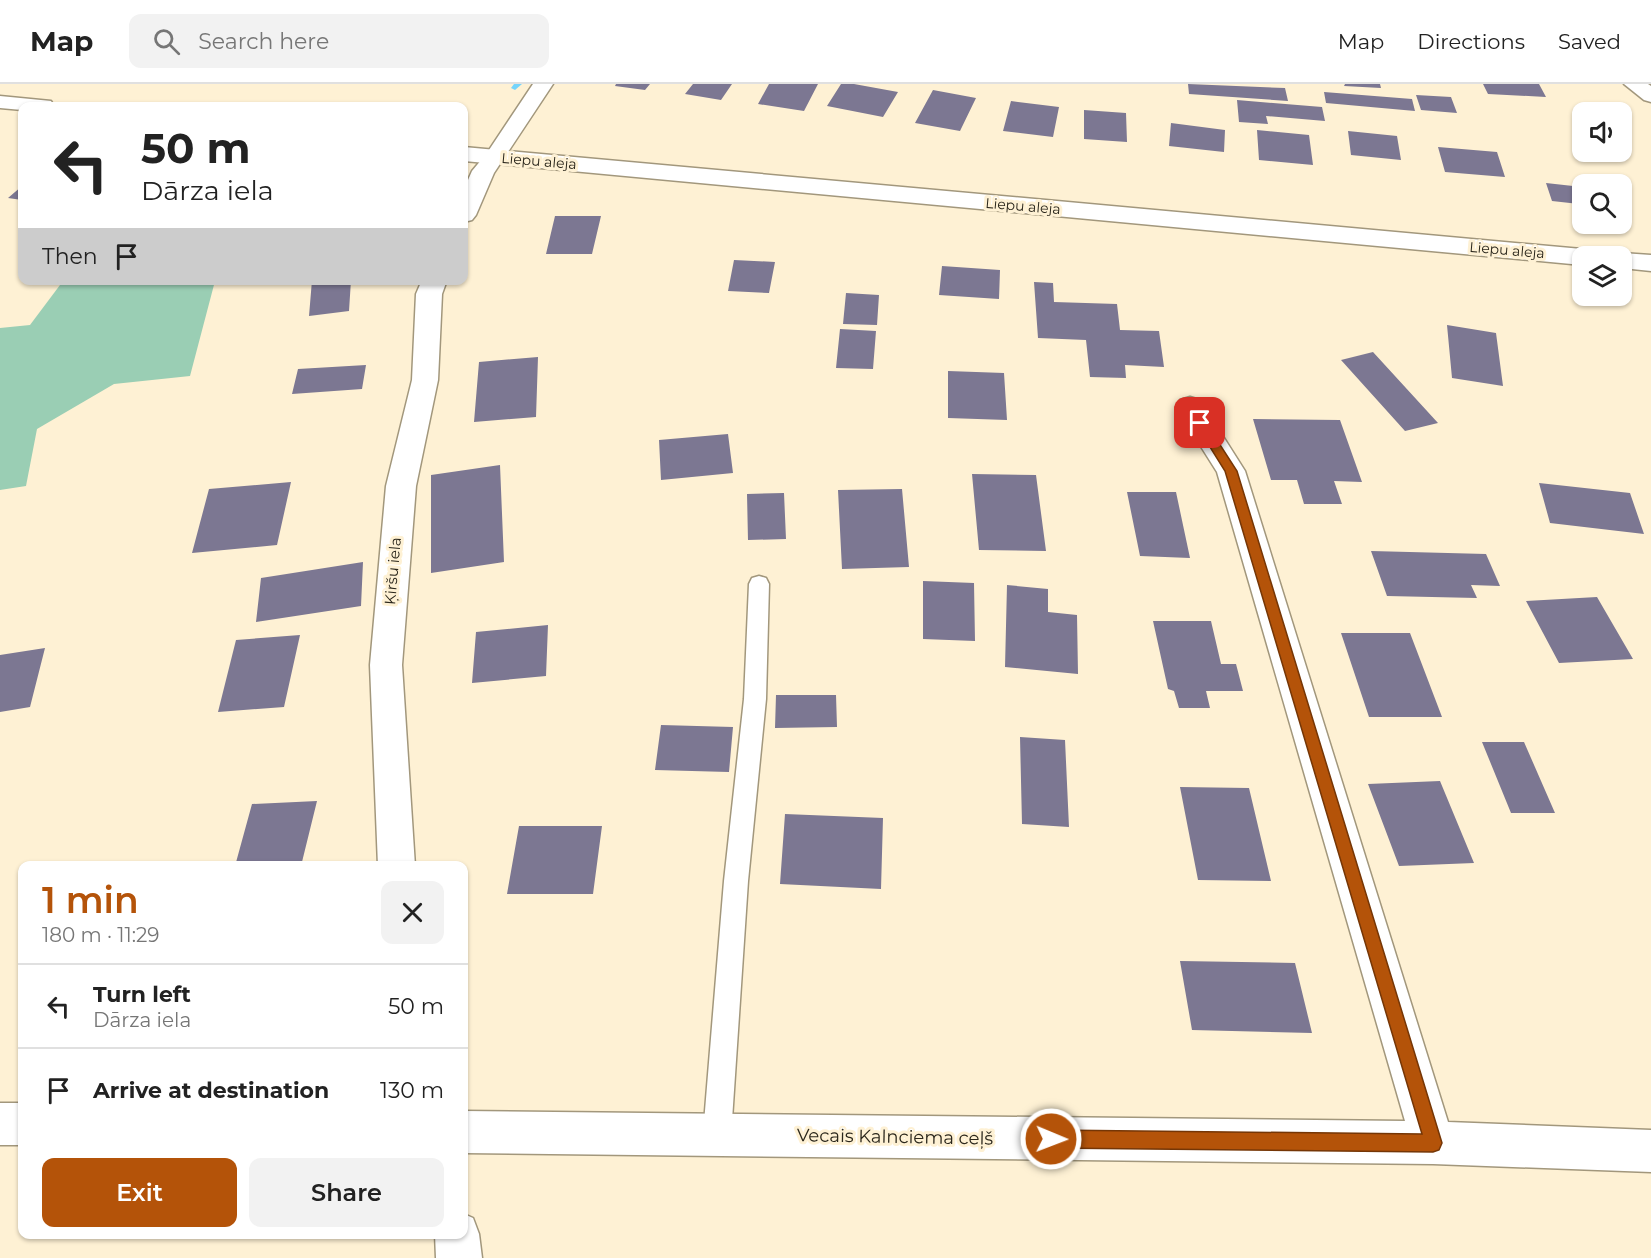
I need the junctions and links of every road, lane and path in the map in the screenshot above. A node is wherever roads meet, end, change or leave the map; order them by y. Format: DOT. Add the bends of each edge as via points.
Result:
graph roads {
  1 [pos="543,84"];
  2 [pos="1634,84"];
  3 [pos="1651,96"];
  4 [pos="0,102"];
  5 [pos="18,104"];
  6 [pos="468,154"];
  7 [pos="495,157"];
  8 [pos="468,206"];
  9 [pos="1572,256"];
  10 [pos="1632,262"];
  11 [pos="1651,263"];
  12 [pos="433,285"];
  13 [pos="1190,407"];
  14 [pos="759,584"];
  15 [pos="397,861"];
  16 [pos="0,1124"];
  17 [pos="18,1124"];
  18 [pos="468,1132"];
  19 [pos="717,1135"];
  20 [pos="1433,1143"];
  21 [pos="1651,1151"];
  22 [pos="457,1239"];
  23 [pos="459,1258"];
  1 -- 7 [label="street"];
  2 -- 3 [label="street"];
  4 -- 5 [label="street"];
  6 -- 7 [label="street, Liepu aleja"];
  7 -- 8 [label="street" via="483,171"];
  7 -- 9 [label="street, Liepu aleja"];
  10 -- 11 [label="street"];
  12 -- 15 [label="street, Ķiršu iela" via="429,294 425,380 400,486 386,665"];
  13 -- 20 [label="street" via="1231,471"];
  14 -- 19 [label="lane" via="755,699 736,881"];
  16 -- 17 [label="street"];
  18 -- 19 [label="street, Vecais Kalnciema ceļš"];
  19 -- 20 [label="street, Vecais Kalnciema ceļš"];
  20 -- 21 [label="street, Vecais Kalnciema ceļš"];
  22 -- 23 [label="street"];
}
